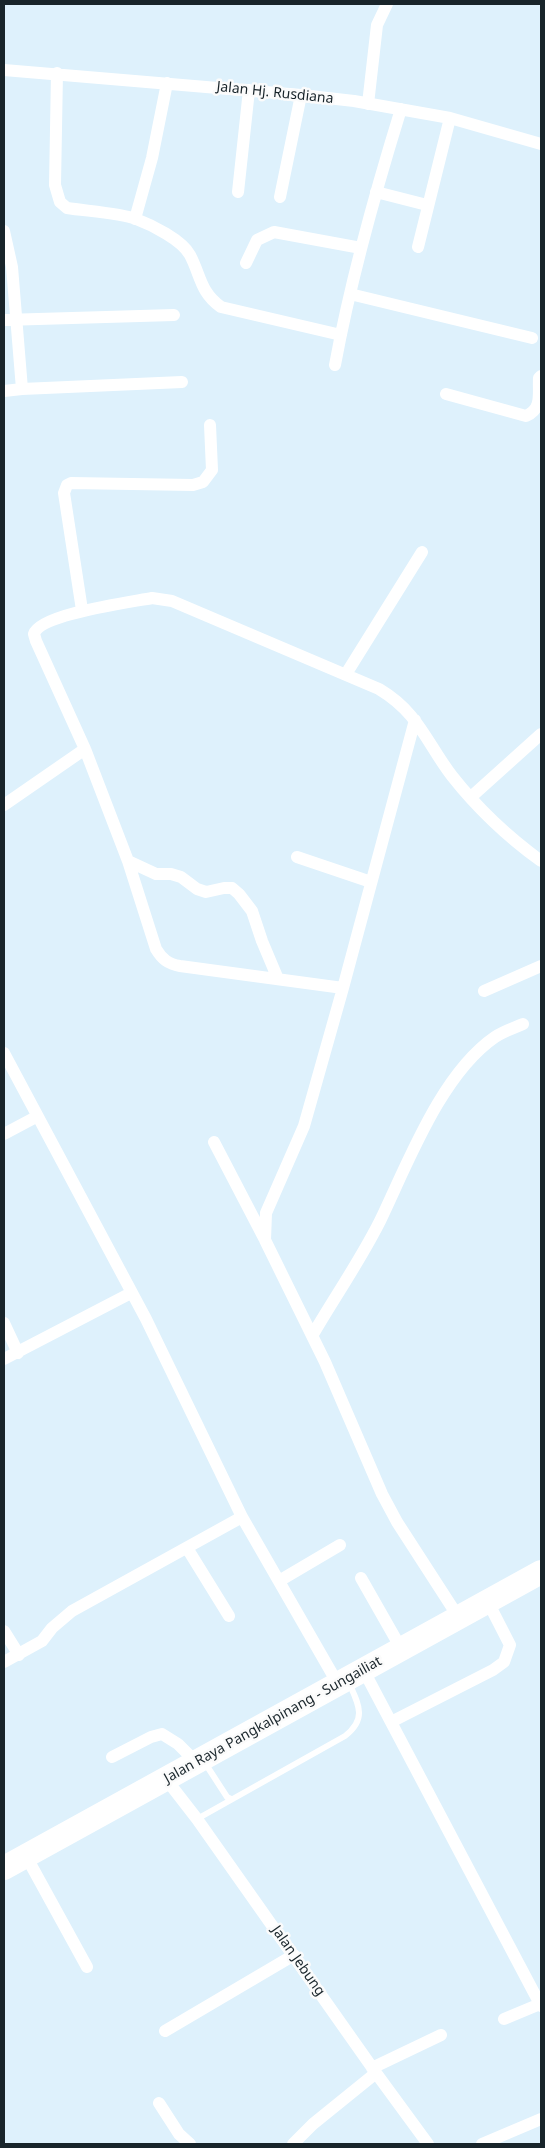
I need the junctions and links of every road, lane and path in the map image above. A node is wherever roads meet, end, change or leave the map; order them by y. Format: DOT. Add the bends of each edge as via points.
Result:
graph roads {
  1 [pos="388,4"];
  2 [pos="4,70"];
  3 [pos="57,74"];
  4 [pos="167,83"];
  5 [pos="249,90"];
  6 [pos="301,95"];
  7 [pos="368,104"];
  8 [pos="401,109"];
  9 [pos="450,118"];
  10 [pos="541,144"];
  11 [pos="238,192"];
  12 [pos="376,192"];
  13 [pos="280,197"];
  14 [pos="427,205"];
  15 [pos="135,219"];
  16 [pos="4,231"];
  17 [pos="418,247"];
  18 [pos="361,248"];
  19 [pos="246,263"];
  20 [pos="350,294"];
  21 [pos="174,315"];
  22 [pos="18,318"];
  23 [pos="4,320"];
  24 [pos="341,335"];
  25 [pos="532,338"];
  26 [pos="335,365"];
  27 [pos="541,376"];
  28 [pos="182,382"];
  29 [pos="22,389"];
  30 [pos="4,391"];
  31 [pos="446,394"];
  32 [pos="210,425"];
  33 [pos="422,552"];
  34 [pos="82,610"];
  35 [pos="346,674"];
  36 [pos="415,720"];
  37 [pos="541,734"];
  38 [pos="85,749"];
  39 [pos="471,797"];
  40 [pos="4,805"];
  41 [pos="297,857"];
  42 [pos="128,861"];
  43 [pos="541,861"];
  44 [pos="371,882"];
  45 [pos="541,966"];
  46 [pos="278,979"];
  47 [pos="343,988"];
  48 [pos="484,991"];
  49 [pos="523,1024"];
  50 [pos="4,1053"];
  51 [pos="36,1117"];
  52 [pos="4,1134"];
  53 [pos="214,1142"];
  54 [pos="265,1240"];
  55 [pos="131,1294"];
  56 [pos="4,1324"];
  57 [pos="312,1336"];
  58 [pos="18,1353"];
  59 [pos="4,1359"];
  60 [pos="242,1517"];
  61 [pos="340,1545"];
  62 [pos="187,1548"];
  63 [pos="541,1572"];
  64 [pos="361,1578"];
  65 [pos="278,1581"];
  66 [pos="488,1602"];
  67 [pos="229,1616"];
  68 [pos="459,1618"];
  69 [pos="4,1631"];
  70 [pos="402,1650"];
  71 [pos="19,1655"];
  72 [pos="4,1662"];
  73 [pos="350,1678"];
  74 [pos="391,1722"];
  75 [pos="112,1757"];
  76 [pos="199,1761"];
  77 [pos="166,1779"];
  78 [pos="231,1800"];
  79 [pos="197,1819"];
  80 [pos="26,1856"];
  81 [pos="4,1868"];
  82 [pos="294,1955"];
  83 [pos="87,1967"];
  84 [pos="536,1985"];
  85 [pos="541,2005"];
  86 [pos="504,2019"];
  87 [pos="166,2031"];
  88 [pos="441,2035"];
  89 [pos="374,2070"];
  90 [pos="159,2103"];
  91 [pos="541,2119"];
  92 [pos="190,2144"];
  93 [pos="293,2144"];
  94 [pos="428,2144"];
  95 [pos="482,2144"];
  1 -- 7 [label="street" via="377,26"];
  2 -- 3 [label="street, Jalan Hj. Rusdiana"];
  3 -- 4 [label="street, Jalan Hj. Rusdiana"];
  3 -- 15 [label="street" via="55,185 60,202 67,208"];
  4 -- 5 [label="street, Jalan Hj. Rusdiana"];
  4 -- 15 [label="street" via="152,158"];
  5 -- 6 [label="street, Jalan Hj. Rusdiana"];
  5 -- 11 [label="street"];
  6 -- 7 [label="street, Jalan Hj. Rusdiana"];
  6 -- 13 [label="street"];
  7 -- 8 [label="street, Jalan Hj. Rusdiana"];
  8 -- 9 [label="street, Jalan Hj. Rusdiana"];
  8 -- 12 [label="street"];
  9 -- 10 [label="street, Jalan Hj. Rusdiana"];
  9 -- 14 [label="street"];
  12 -- 14 [label="street"];
  12 -- 18 [label="street"];
  14 -- 17 [label="street"];
  15 -- 24 [label="street" via="183,246 205,291 221,307"];
  16 -- 22 [label="street"];
  18 -- 19 [label="street" via="274,232 257,240"];
  18 -- 20 [label="street"];
  20 -- 24 [label="street"];
  20 -- 25 [label="street"];
  21 -- 22 [label="street"];
  22 -- 23 [label="street"];
  22 -- 29 [label="street"];
  24 -- 26 [label="street"];
  27 -- 31 [label="street" via="537,408 526,416"];
  28 -- 29 [label="street"];
  29 -- 30 [label="street"];
  32 -- 34 [label="street" via="212,470 203,482 193,485 67,484 64,493"];
  33 -- 35 [label="street"];
  34 -- 35 [label="street" via="152,598 167,600"];
  34 -- 38 [label="street" via="39,626 34,634"];
  35 -- 36 [label="street" via="390,696"];
  36 -- 39 [label="street" via="453,777"];
  36 -- 44 [label="street"];
  37 -- 39 [label="street"];
  38 -- 40 [label="street"];
  38 -- 42 [label="street"];
  39 -- 43 [label="street" via="505,834"];
  41 -- 44 [label="street"];
  42 -- 46 [label="street" via="156,874 181,877 197,890 206,892 232,888 252,911"];
  42 -- 46 [label="street" via="156,949 166,962"];
  44 -- 47 [label="street"];
  45 -- 48 [label="street"];
  46 -- 47 [label="street"];
  47 -- 54 [label="street" via="304,1126 266,1213"];
  49 -- 57 [label="street" via="484,1046 453,1081 433,1112 370,1239"];
  50 -- 51 [label="street"];
  51 -- 52 [label="street"];
  51 -- 55 [label="street"];
  53 -- 54 [label="street"];
  54 -- 57 [label="street"];
  55 -- 58 [label="street"];
  55 -- 60 [label="street" via="146,1318"];
  56 -- 58 [label="street"];
  57 -- 68 [label="street" via="382,1494"];
  58 -- 59 [label="street"];
  60 -- 62 [label="street"];
  60 -- 65 [label="street"];
  61 -- 65 [label="street"];
  62 -- 67 [label="street"];
  62 -- 71 [label="street" via="72,1611 42,1641"];
  63 -- 66 [label="highway, Jalan Raya Pangkalpinang - Sungailiat"];
  64 -- 70 [label="street"];
  65 -- 73 [label="street"];
  66 -- 68 [label="highway, Jalan Raya Pangkalpinang - Sungailiat"];
  66 -- 74 [label="street" via="510,1645 504,1662"];
  68 -- 70 [label="highway, Jalan Raya Pangkalpinang - Sungailiat"];
  69 -- 71 [label="street"];
  70 -- 73 [label="highway, Jalan Raya Pangkalpinang - Sungailiat"];
  71 -- 72 [label="street"];
  73 -- 74 [label="street"];
  73 -- 76 [label="highway, Jalan Raya Pangkalpinang - Sungailiat"];
  73 -- 78 [label="lane" via="360,1717 355,1729"];
  74 -- 84 [label="street"];
  75 -- 76 [label="street" via="151,1736 162,1734"];
  76 -- 77 [label="highway, Jalan Raya Pangkalpinang - Sungailiat"];
  76 -- 78 [label="lane"];
  77 -- 79 [label="street, Jalan Jebung"];
  77 -- 80 [label="highway, Jalan Raya Pangkalpinang - Sungailiat"];
  78 -- 79 [label="lane"];
  79 -- 82 [label="street, Jalan Jebung"];
  80 -- 81 [label="highway, Jalan Raya Pangkalpinang - Sungailiat"];
  80 -- 83 [label="street"];
  82 -- 87 [label="street"];
  82 -- 89 [label="street, Jalan Jebung"];
  84 -- 85 [label="street"];
  85 -- 86 [label="street"];
  88 -- 89 [label="street"];
  89 -- 93 [label="street"];
  89 -- 94 [label="street, Jalan Jebung"];
  90 -- 92 [label="street" via="179,2134"];
  91 -- 95 [label="street"];
}
